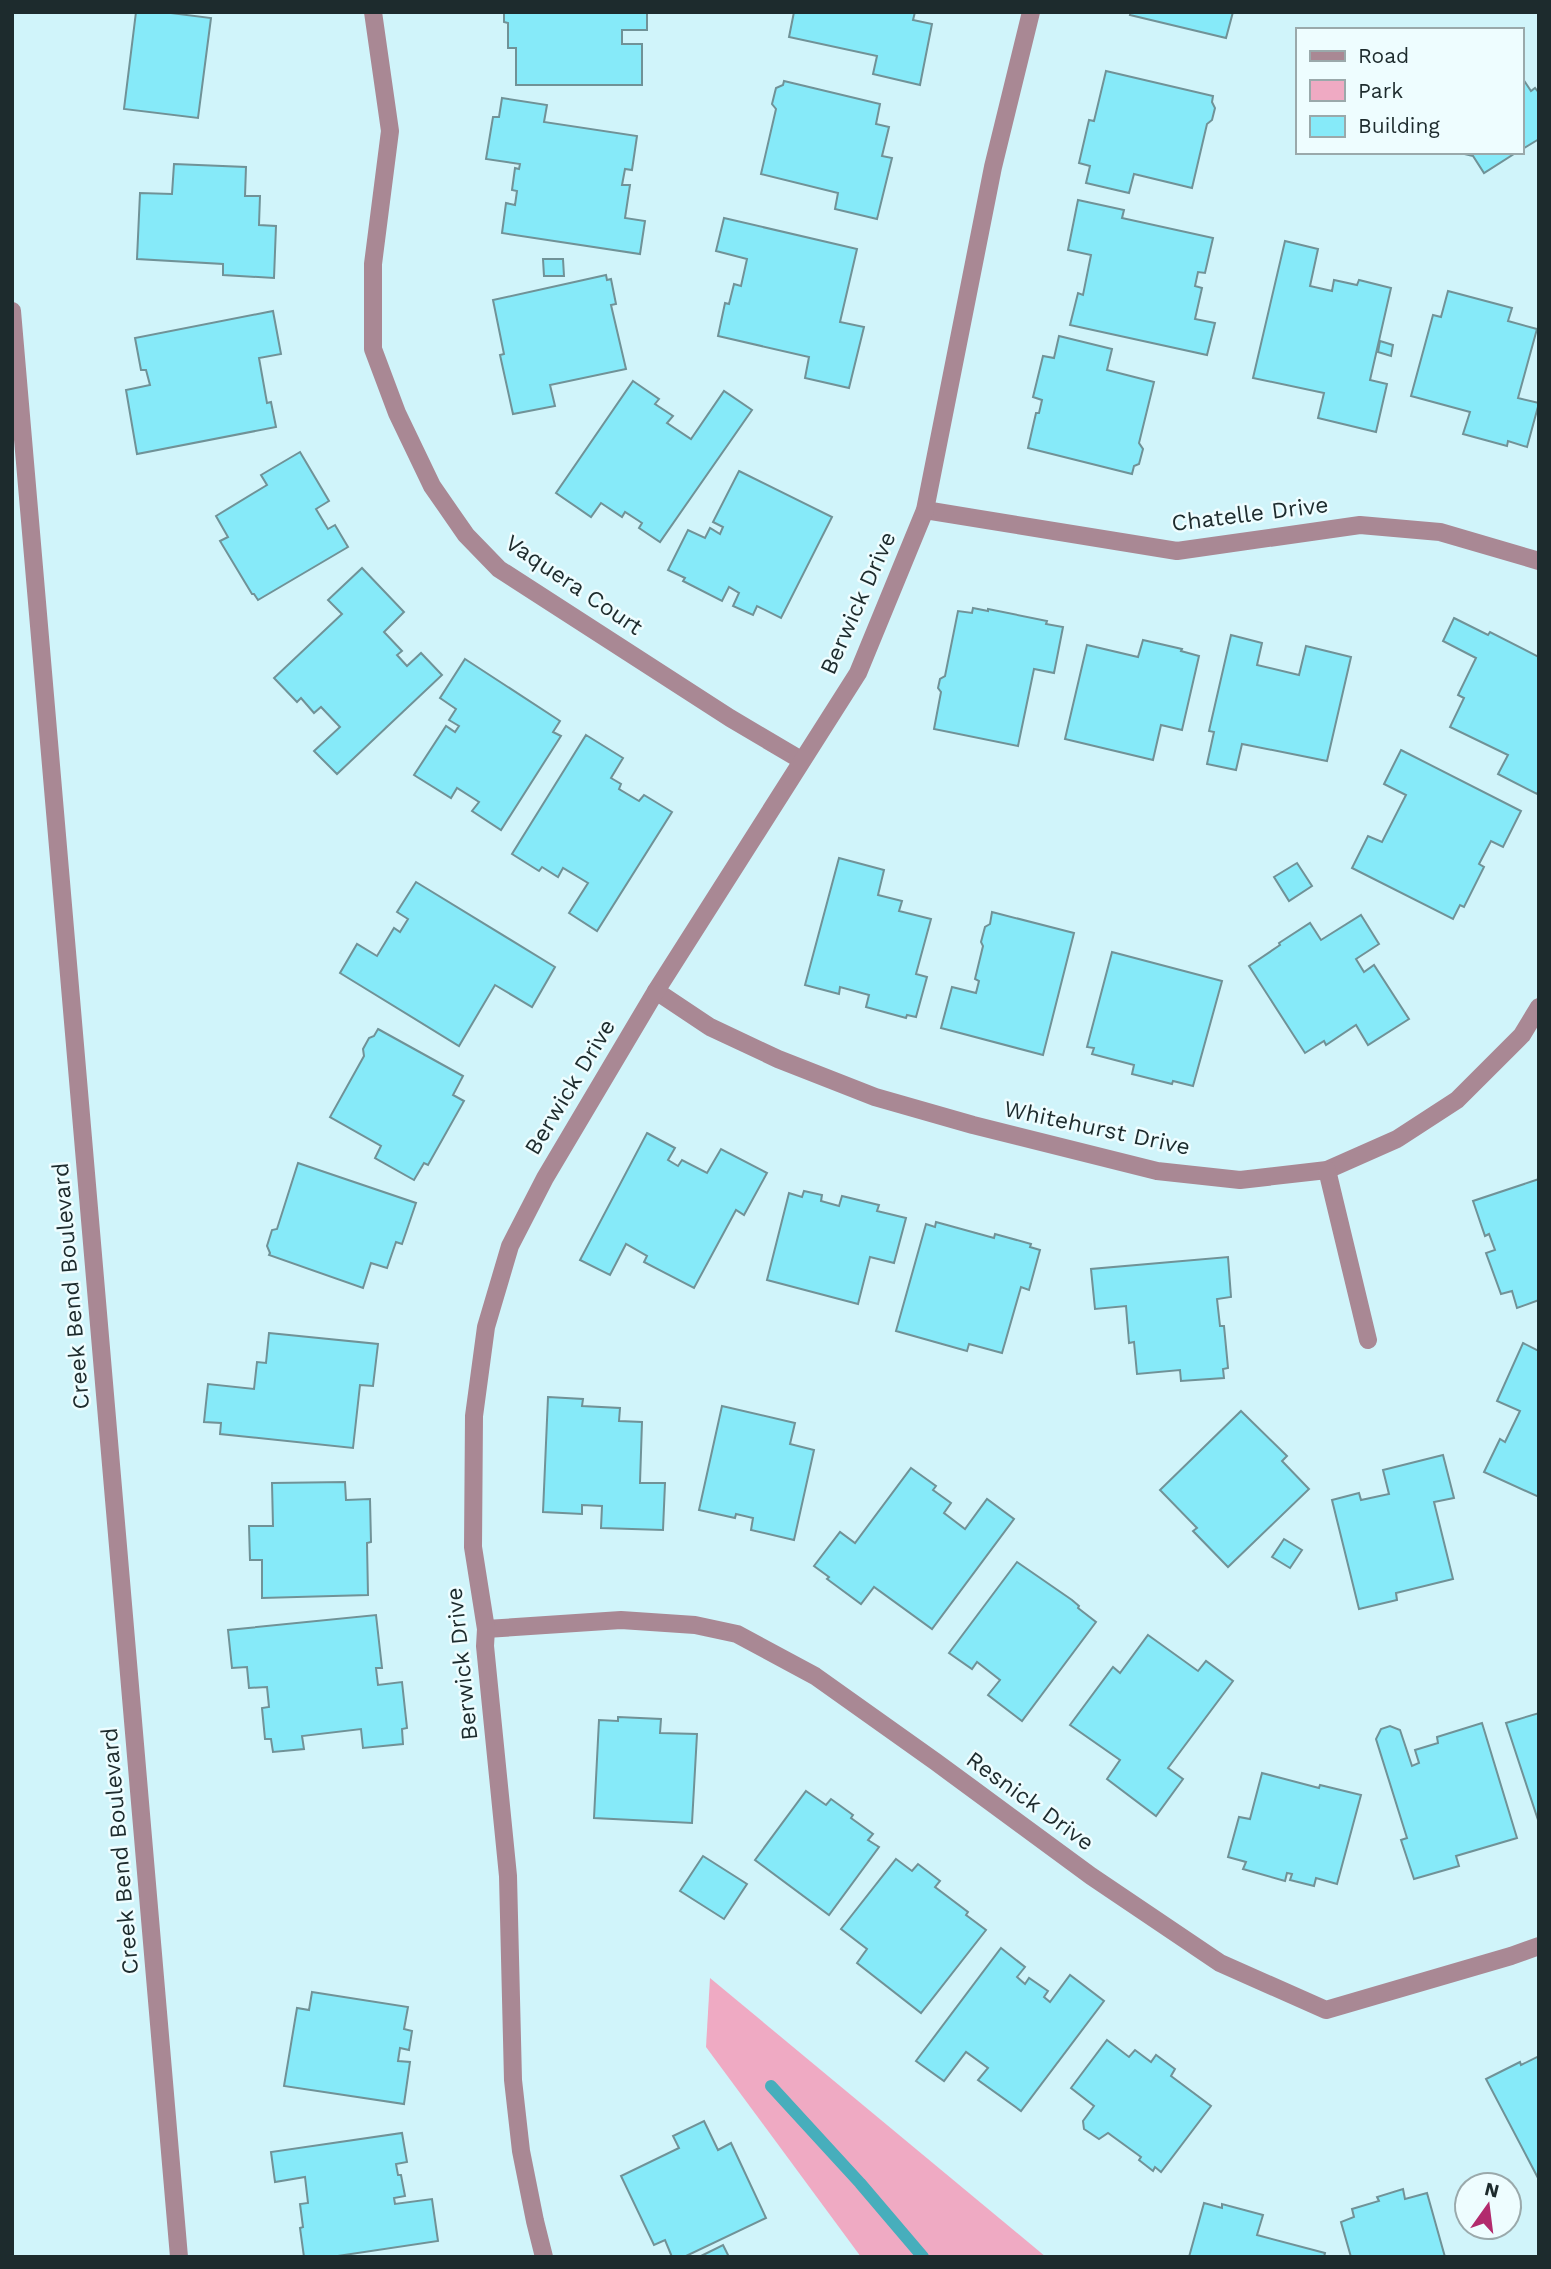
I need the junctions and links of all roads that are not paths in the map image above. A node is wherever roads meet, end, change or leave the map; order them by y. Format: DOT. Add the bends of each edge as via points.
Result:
graph roads {
  1 [pos="373,12"];
  2 [pos="1031,12"];
  3 [pos="12,312"];
  4 [pos="925,510"];
  5 [pos="1539,561"];
  6 [pos="801,760"];
  7 [pos="656,991"];
  8 [pos="1539,1007"];
  9 [pos="1327,1170"];
  10 [pos="1368,1340"];
  11 [pos="486,1629"];
  12 [pos="1539,1946"];
  13 [pos="179,2257"];
  14 [pos="544,2257"];
  1 -- 6 [label="street, Vaquera Court" via="390,131 373,264 373,349 432,486 466,535 499,569"];
  2 -- 4 [label="street, Berwick Drive" via="993,167"];
  3 -- 13 [label="street, Creek Bend Boulevard"];
  4 -- 5 [label="street, Chatelle Drive" via="1177,551 1360,525 1440,532"];
  4 -- 6 [label="street, Berwick Drive" via="858,673"];
  6 -- 7 [label="street, Berwick Drive"];
  7 -- 9 [label="street, Whitehurst Drive" via="710,1027 778,1059 875,1097 973,1125 1157,1171 1240,1180"];
  7 -- 11 [label="street, Berwick Drive" via="539,1189 510,1247 486,1327 474,1416 473,1547"];
  8 -- 9 [label="street, Whitehurst Drive" via="1522,1035 1457,1100 1397,1139"];
  9 -- 10 [label="street"];
  11 -- 12 [label="street, Resnick Drive" via="621,1620 695,1625 737,1634 815,1676 1091,1876 1220,1963 1326,2010"];
  11 -- 14 [label="street, Berwick Drive" via="508,1876 513,2080"];
}
